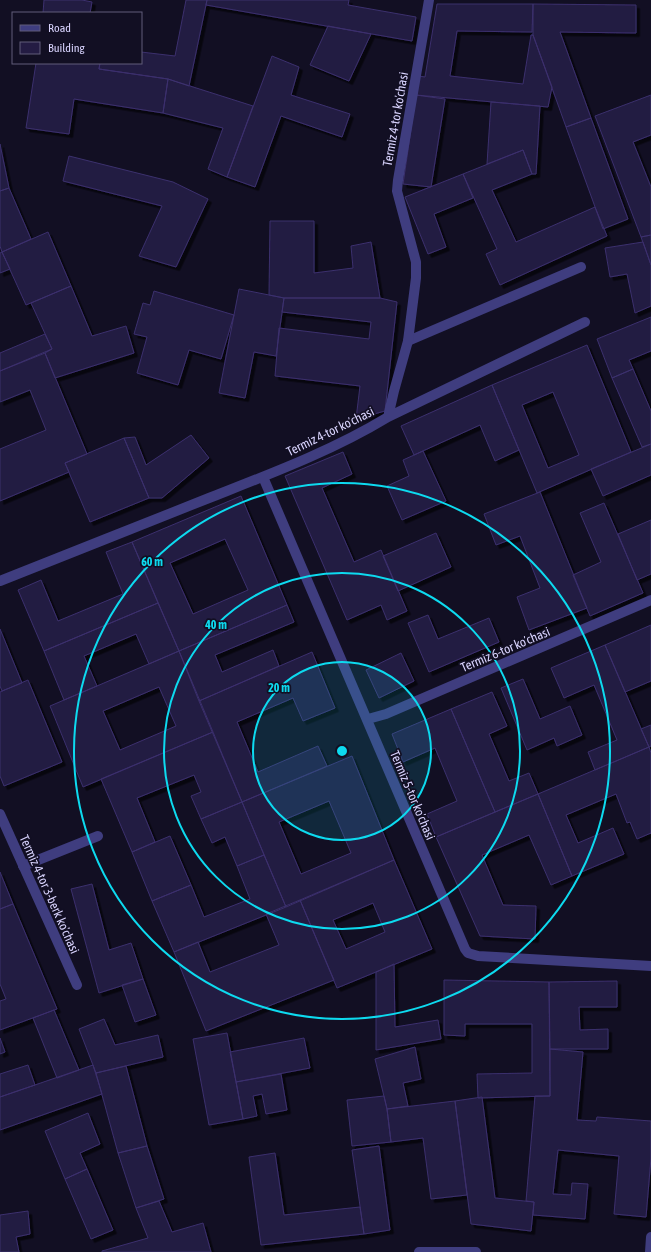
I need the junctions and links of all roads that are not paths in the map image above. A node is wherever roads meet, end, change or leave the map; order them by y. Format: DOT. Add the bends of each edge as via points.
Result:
graph roads {
  1 [pos="429,0"];
  2 [pos="581,267"];
  3 [pos="585,322"];
  4 [pos="408,341"];
  5 [pos="388,416"];
  6 [pos="263,477"];
  7 [pos="0,581"];
  8 [pos="651,600"];
  9 [pos="368,719"];
  10 [pos="0,814"];
  11 [pos="98,836"];
  12 [pos="23,866"];
  13 [pos="651,966"];
  14 [pos="77,985"];
  15 [pos="651,1237"];
  16 [pos="419,1252"];
  17 [pos="476,1252"];
  18 [pos="650,1252"];
  1 -- 4 [label="street, Termiz 4-tor koʼchasi" via="397,191 416,262"];
  2 -- 4 [label="street"];
  3 -- 5 [label="street"];
  4 -- 5 [label="street, Termiz 4-tor koʼchasi"];
  5 -- 6 [label="street, Termiz 4-tor koʼchasi" via="365,431 322,452"];
  6 -- 7 [label="street, Termiz 4-tor koʼchasi"];
  6 -- 9 [label="street, Termiz 5-tor koʼchasi"];
  8 -- 9 [label="street, Termiz 6-tor koʼchasi" via="386,714"];
  9 -- 13 [label="street, Termiz 5-tor koʼchasi" via="461,944 468,953 478,956"];
  10 -- 12 [label="street, Termiz 4-tor 3-berk koʼchasi"];
  11 -- 12 [label="street"];
  12 -- 14 [label="street, Termiz 4-tor 3-berk koʼchasi"];
  15 -- 18 [label="street"];
  16 -- 17 [label="street"];
}
